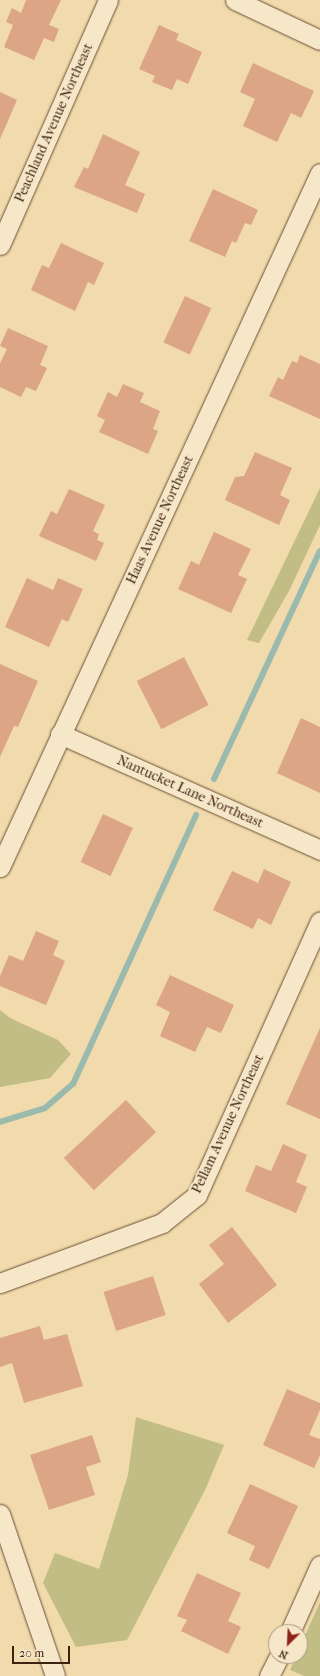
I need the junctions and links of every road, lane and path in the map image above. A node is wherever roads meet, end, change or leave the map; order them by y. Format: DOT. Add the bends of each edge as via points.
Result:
graph roads {
  1 [pos="108,0"];
  2 [pos="235,0"];
  3 [pos="320,40"];
  4 [pos="320,173"];
  5 [pos="0,245"];
  6 [pos="60,734"];
  7 [pos="320,850"];
  8 [pos="0,867"];
  9 [pos="320,921"];
  10 [pos="0,1283"];
  11 [pos="0,1514"];
  12 [pos="320,1565"];
  13 [pos="294,1624"];
  14 [pos="275,1664"];
  15 [pos="55,1676"];
  16 [pos="269,1676"];
  1 -- 5 [label="street, Peachland Avenue Northeast"];
  2 -- 3 [label="street"];
  4 -- 6 [label="street, Haas Avenue Northeast"];
  6 -- 7 [label="street, Nantucket Lane Northeast"];
  6 -- 8 [label="street, Haas Avenue Northeast"];
  9 -- 10 [label="street, Pellam Avenue Northeast" via="198,1194 162,1223"];
  11 -- 15 [label="street"];
  12 -- 13 [label="street"];
  14 -- 16 [label="street"];
}
